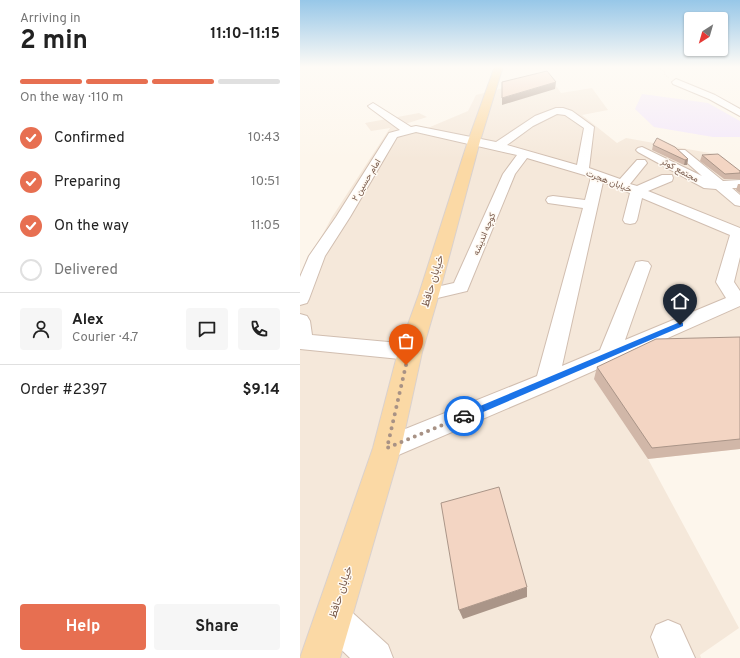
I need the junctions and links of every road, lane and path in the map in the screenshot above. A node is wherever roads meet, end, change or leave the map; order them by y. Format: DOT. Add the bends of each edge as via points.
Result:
graph roads {
  1 [pos="489,97"];
  2 [pos="711,97"];
  3 [pos="373,106"];
  4 [pos="740,113"];
  5 [pos="409,131"];
  6 [pos="474,141"];
  7 [pos="498,146"];
  8 [pos="642,150"];
  9 [pos="681,152"];
  10 [pos="524,153"];
  11 [pos="641,163"];
  12 [pos="590,173"];
  13 [pos="667,178"];
  14 [pos="740,184"];
  15 [pos="622,185"];
  16 [pos="719,185"];
  17 [pos="637,191"];
  18 [pos="553,200"];
  19 [pos="740,202"];
  20 [pos="590,205"];
  21 [pos="670,205"];
  22 [pos="630,220"];
  23 [pos="668,221"];
  24 [pos="739,233"];
  25 [pos="642,266"];
  26 [pos="429,294"];
  27 [pos="300,299"];
  28 [pos="739,300"];
  29 [pos="300,321"];
  30 [pos="302,348"];
  31 [pos="410,352"];
  32 [pos="609,355"];
  33 [pos="547,382"];
  34 [pos="387,448"];
  35 [pos="332,617"];
  36 [pos="320,658"];
  37 [pos="375,658"];
  1 -- 6 [label="main road, خیابان حافظ"];
  2 -- 4 [label="street"];
  3 -- 5 [label="street"];
  5 -- 6 [label="street, امام حسین ۲" via="416,129"];
  5 -- 27 [label="street, امام حسین ۲" via="393,135 317,256"];
  6 -- 7 [label="street, خیابان هجرت"];
  6 -- 26 [label="main road, خیابان حافظ"];
  7 -- 10 [label="street, خیابان هجرت"];
  7 -- 12 [label="street" via="531,123 553,112 563,111 589,127"];
  8 -- 16 [label="street, مجتمع کوثر" via="709,185"];
  9 -- 16 [label="street, مجتمع کوثر"];
  10 -- 12 [label="street, خیابان هجرت"];
  10 -- 26 [label="street, کوچه اندیشه" via="510,174 461,287"];
  11 -- 15 [label="street"];
  12 -- 15 [label="street, خیابان هجرت"];
  12 -- 20 [label="street"];
  13 -- 17 [label="street"];
  14 -- 16 [label="street, مجتمع کوثر"];
  15 -- 17 [label="street, خیابان هجرت"];
  16 -- 19 [label="street, مجتمع کوثر"];
  17 -- 21 [label="street, خیابان هجرت"];
  17 -- 22 [label="street"];
  18 -- 20 [label="street"];
  20 -- 33 [label="street"];
  21 -- 23 [label="street"];
  21 -- 24 [label="street, خیابان هجرت"];
  24 -- 28 [label="street" via="725,282"];
  25 -- 32 [label="street"];
  26 -- 31 [label="main road, خیابان حافظ"];
  28 -- 32 [label="street"];
  29 -- 30 [label="street"];
  30 -- 31 [label="street"];
  31 -- 34 [label="main road, خیابان حافظ"];
  32 -- 33 [label="street"];
  33 -- 34 [label="street"];
  34 -- 35 [label="main road, خیابان حافظ"];
  35 -- 36 [label="main road, خیابان حافظ"];
  35 -- 37 [label="street"];
}
